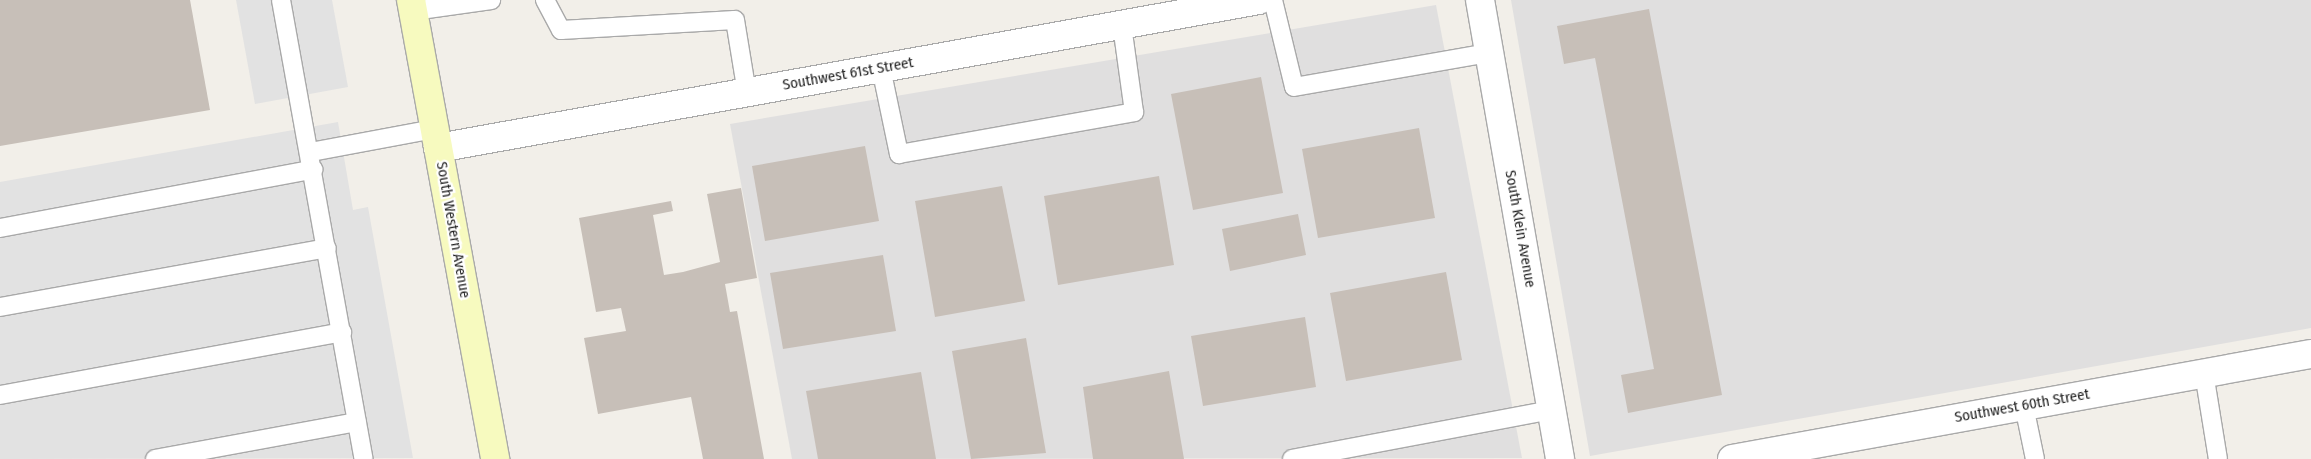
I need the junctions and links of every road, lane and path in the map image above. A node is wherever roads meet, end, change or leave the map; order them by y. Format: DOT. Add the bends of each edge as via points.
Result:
graph roads {
  1 [pos="281,0"];
  2 [pos="491,0"];
  3 [pos="545,0"];
  4 [pos="1259,0"];
  5 [pos="1273,0"];
  6 [pos="1480,0"];
  7 [pos="412,6"];
  8 [pos="1122,25"];
  9 [pos="1489,53"];
  10 [pos="881,68"];
  11 [pos="747,93"];
  12 [pos="436,139"];
  13 [pos="312,161"];
  14 [pos="0,228"];
  15 [pos="327,248"];
  16 [pos="0,307"];
  17 [pos="342,332"];
  18 [pos="2311,354"];
  19 [pos="2204,373"];
  20 [pos="0,395"];
  21 [pos="2024,406"];
  22 [pos="1552,410"];
  23 [pos="357,422"];
  24 [pos="155,459"];
  25 [pos="364,459"];
  26 [pos="495,459"];
  27 [pos="1292,459"];
  28 [pos="1560,459"];
  29 [pos="1732,459"];
  30 [pos="2034,459"];
  31 [pos="2218,459"];
  1 -- 13 [label="lane"];
  2 -- 7 [label="lane"];
  3 -- 11 [label="lane" via="561,30 735,20"];
  4 -- 8 [label="street, Southwest 61st Street"];
  5 -- 9 [label="lane" via="1294,87"];
  6 -- 9 [label="street, South Klein Avenue"];
  7 -- 12 [label="main road, South Western Avenue"];
  8 -- 10 [label="street, Southwest 61st Street"];
  8 -- 10 [label="lane" via="1134,112 929,149 899,154"];
  9 -- 22 [label="street, South Klein Avenue"];
  10 -- 11 [label="street, Southwest 61st Street"];
  11 -- 12 [label="street, Southwest 61st Street"];
  12 -- 13 [label="lane"];
  12 -- 26 [label="main road, South Western Avenue"];
  13 -- 14 [label="lane"];
  13 -- 15 [label="lane"];
  15 -- 16 [label="lane"];
  15 -- 17 [label="lane"];
  17 -- 20 [label="lane"];
  17 -- 23 [label="lane"];
  18 -- 19 [label="street, Southwest 60th Street"];
  19 -- 21 [label="street, Southwest 60th Street"];
  19 -- 31 [label="lane"];
  21 -- 29 [label="street, Southwest 60th Street"];
  21 -- 30 [label="lane"];
  22 -- 27 [label="lane"];
  22 -- 28 [label="street, South Klein Avenue"];
  23 -- 24 [label="lane"];
  23 -- 25 [label="lane"];
}
